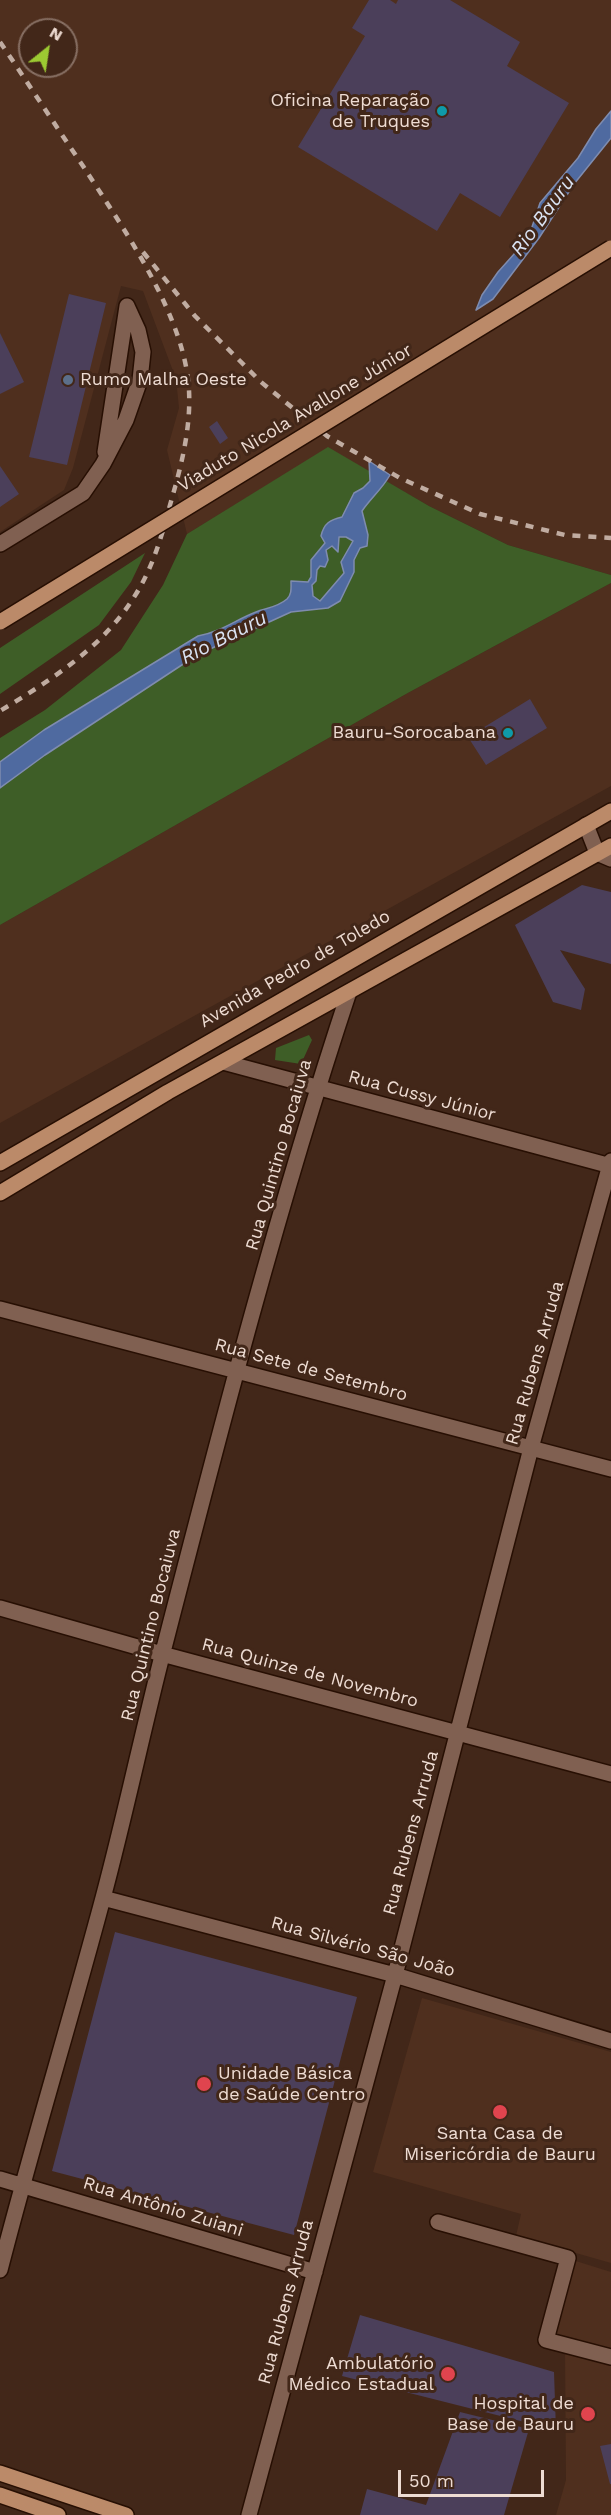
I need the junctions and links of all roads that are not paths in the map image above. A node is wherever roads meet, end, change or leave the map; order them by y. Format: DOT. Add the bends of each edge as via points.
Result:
graph roads {
  1 [pos="611,248"];
  2 [pos="103,464"];
  3 [pos="0,544"];
  4 [pos="0,622"];
  5 [pos="611,811"];
  6 [pos="586,825"];
  7 [pos="606,853"];
  8 [pos="349,992"];
  9 [pos="223,1062"];
  10 [pos="157,1071"];
  11 [pos="317,1088"];
  12 [pos="168,1092"];
  13 [pos="0,1163"];
  14 [pos="610,1164"];
  15 [pos="0,1193"];
  16 [pos="0,1309"];
  17 [pos="237,1371"];
  18 [pos="531,1448"];
  19 [pos="611,1469"];
  20 [pos="0,1608"];
  21 [pos="162,1654"];
  22 [pos="458,1732"];
  23 [pos="611,1774"];
  24 [pos="103,1898"];
  25 [pos="395,1975"];
  26 [pos="611,2040"];
  27 [pos="0,2179"];
  28 [pos="22,2185"];
  29 [pos="438,2222"];
  30 [pos="0,2270"];
  31 [pos="315,2272"];
  32 [pos="611,2357"];
  33 [pos="0,2473"];
  34 [pos="0,2495"];
  35 [pos="58,2515"];
  36 [pos="126,2515"];
  37 [pos="249,2515"];
  1 -- 4 [label="main road, Viaduto Nicola Avallone Júnior, bridge"];
  2 -- 2 [label="street" via="126,420 140,380 143,352 128,306"];
  2 -- 3 [label="street" via="83,493"];
  5 -- 6 [label="main road, Avenida Pedro de Toledo"];
  6 -- 7 [label="street"];
  6 -- 10 [label="main road, Avenida Pedro de Toledo"];
  7 -- 8 [label="main road"];
  8 -- 9 [label="main road"];
  8 -- 11 [label="street, Rua Quintino Bocaiuva"];
  9 -- 11 [label="street, Rua Cussy Júnior"];
  9 -- 12 [label="main road"];
  10 -- 12 [label="main road"];
  10 -- 13 [label="main road, Avenida Pedro de Toledo"];
  11 -- 14 [label="street, Rua Cussy Júnior"];
  11 -- 17 [label="street, Rua Quintino Bocaiuva"];
  12 -- 15 [label="main road"];
  14 -- 18 [label="street, Rua Rubens Arruda"];
  16 -- 17 [label="street, Rua Sete de Setembro"];
  17 -- 18 [label="street, Rua Sete de Setembro"];
  17 -- 21 [label="street, Rua Quintino Bocaiuva"];
  18 -- 19 [label="street, Rua Sete de Setembro"];
  18 -- 22 [label="street, Rua Rubens Arruda"];
  20 -- 21 [label="street, Rua Quinze de Novembro"];
  21 -- 22 [label="street, Rua Quinze de Novembro"];
  21 -- 24 [label="street, Rua Quintino Bocaiuva"];
  22 -- 23 [label="street, Rua Quinze de Novembro"];
  22 -- 25 [label="street, Rua Rubens Arruda"];
  24 -- 25 [label="street, Rua Silvério São João"];
  24 -- 28 [label="street, Rua Quintino Bocaiuva"];
  25 -- 26 [label="street, Rua Silvério São João"];
  25 -- 31 [label="street, Rua Rubens Arruda"];
  27 -- 28 [label="street, Rua Antônio Zuiani"];
  28 -- 30 [label="street, Rua Quintino Bocaiuva"];
  28 -- 31 [label="street, Rua Antônio Zuiani"];
  29 -- 32 [label="street" via="568,2258 546,2340"];
  31 -- 37 [label="street, Rua Rubens Arruda"];
  33 -- 36 [label="main road"];
  34 -- 35 [label="main road"];
}
